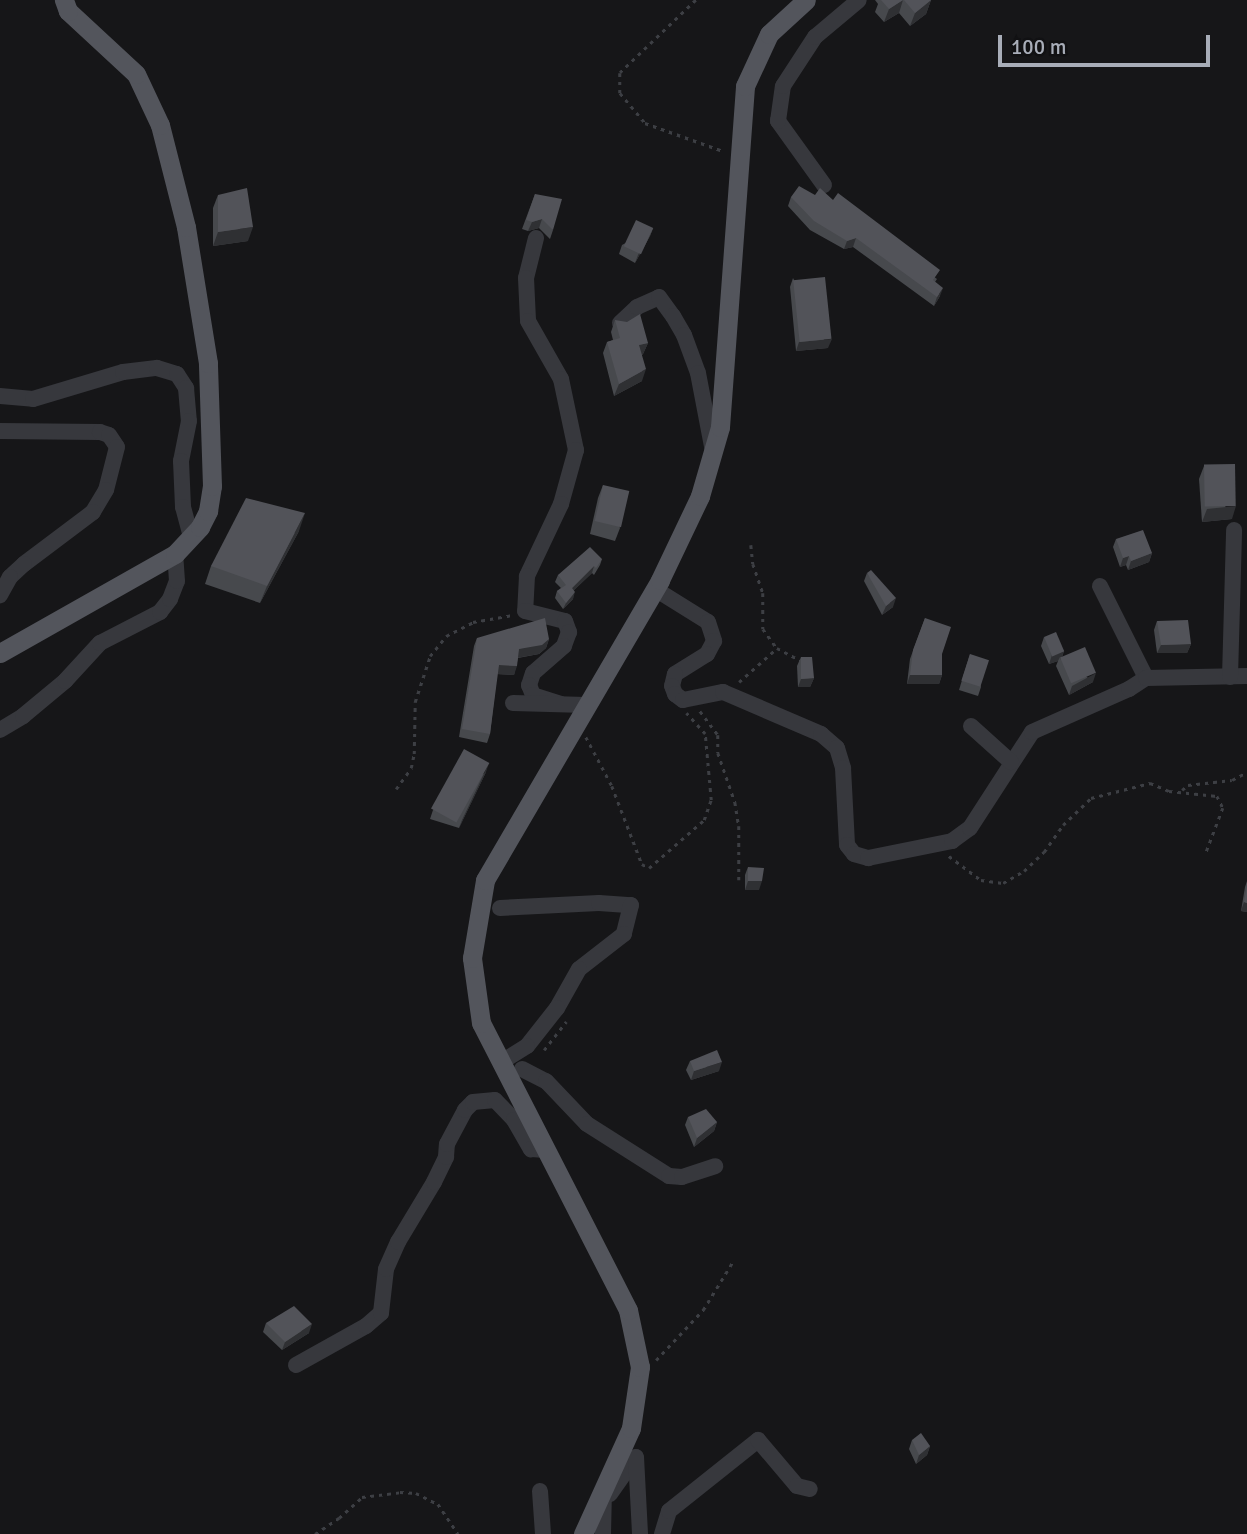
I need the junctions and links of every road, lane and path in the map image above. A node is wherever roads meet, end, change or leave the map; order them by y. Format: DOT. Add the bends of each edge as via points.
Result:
graph roads {
  1 [pos="64,0"];
  2 [pos="696,0"];
  3 [pos="806,0"];
  4 [pos="859,0"];
  5 [pos="740,153"];
  6 [pos="824,185"];
  7 [pos="536,238"];
  8 [pos="620,323"];
  9 [pos="0,396"];
  10 [pos="0,431"];
  11 [pos="713,452"];
  12 [pos="1234,530"];
  13 [pos="191,537"];
  14 [pos="751,545"];
  15 [pos="175,554"];
  16 [pos="1100,586"];
  17 [pos="655,589"];
  18 [pos="0,594"];
  19 [pos="525,611"];
  20 [pos="777,648"];
  21 [pos="0,653"];
  22 [pos="807,662"];
  23 [pos="1239,677"];
  24 [pos="1146,678"];
  25 [pos="726,693"];
  26 [pos="679,698"];
  27 [pos="513,704"];
  28 [pos="561,704"];
  29 [pos="586,705"];
  30 [pos="575,723"];
  31 [pos="971,726"];
  32 [pos="0,730"];
  33 [pos="1011,762"];
  34 [pos="1247,772"];
  35 [pos="396,789"];
  36 [pos="1182,790"];
  37 [pos="936,844"];
  38 [pos="1206,853"];
  39 [pos="738,880"];
  40 [pos="500,908"];
  41 [pos="501,1062"];
  42 [pos="522,1069"];
  43 [pos="546,1150"];
  44 [pos="715,1166"];
  45 [pos="732,1263"];
  46 [pos="296,1365"];
  47 [pos="640,1367"];
  48 [pos="810,1489"];
  49 [pos="540,1491"];
  50 [pos="604,1495"];
  51 [pos="315,1534"];
  52 [pos="458,1534"];
  53 [pos="543,1534"];
  54 [pos="583,1534"];
  55 [pos="603,1534"];
  56 [pos="640,1534"];
  57 [pos="662,1534"];
  1 -- 13 [label="main road" via="68,11 144,85 160,125 186,227 208,363 212,486 208,511"];
  2 -- 5 [label="path" via="620,73 620,93 645,123 720,151"];
  3 -- 5 [label="main road" via="769,34 745,86"];
  4 -- 6 [label="street" via="816,37 783,86 778,121"];
  5 -- 11 [label="main road" via="720,427"];
  7 -- 19 [label="street" via="526,278 528,321 561,379 576,450 561,504 530,567"];
  8 -- 11 [label="street" via="637,307 659,297 673,316 698,373"];
  9 -- 13 [label="street" via="33,399 123,372 158,369 177,374 186,388 189,421 181,461 183,507"];
  10 -- 18 [label="street" via="100,432 110,435 117,447 106,489 93,512 24,564"];
  11 -- 17 [label="main road" via="700,496"];
  12 -- 23 [label="street"];
  13 -- 15 [label="main road"];
  14 -- 20 [label="path" via="763,593 763,629"];
  15 -- 21 [label="main road"];
  15 -- 32 [label="street" via="177,581 160,612 100,643 65,681"];
  16 -- 24 [label="street"];
  17 -- 26 [label="street" via="708,622 713,641 707,654 675,674 672,685"];
  17 -- 29 [label="main road"];
  19 -- 28 [label="street" via="565,621 569,632 564,646 533,673 529,685 533,695"];
  19 -- 35 [label="path" via="473,622 446,636 436,647 418,687 411,768"];
  20 -- 22 [label="path"];
  20 -- 25 [label="path"];
  23 -- 24 [label="street"];
  24 -- 33 [label="street" via="1032,732"];
  25 -- 26 [label="street"];
  25 -- 37 [label="street" via="821,734 837,748 843,768 845,833 854,854 869,858"];
  26 -- 30 [label="path" via="705,734 711,800 704,820 649,868 642,864 594,747"];
  26 -- 39 [label="path" via="698,708 718,736 718,753 739,826"];
  27 -- 28 [label="street"];
  28 -- 29 [label="street"];
  29 -- 30 [label="main road"];
  30 -- 41 [label="main road" via="485,880 472,958 481,1023"];
  31 -- 33 [label="street"];
  33 -- 37 [label="street" via="970,828 952,841"];
  34 -- 36 [label="path" via="1232,780 1188,785"];
  36 -- 37 [label="path" via="1169,791 1150,783 1091,798 1062,825 1044,852 1003,883 981,880"];
  36 -- 38 [label="path" via="1217,796 1223,808"];
  40 -- 41 [label="street" via="631,905 624,934 579,969 557,1008 527,1046"];
  41 -- 43 [label="main road"];
  42 -- 44 [label="street" via="546,1081 587,1124 669,1176 682,1177"];
  43 -- 46 [label="street" via="531,1149 495,1100 473,1102 447,1144 434,1182 386,1269 381,1313"];
  43 -- 47 [label="main road" via="628,1310"];
  45 -- 47 [label="path" via="662,1358"];
  47 -- 50 [label="main road" via="631,1429"];
  48 -- 57 [label="street" via="797,1486 758,1440 669,1511"];
  49 -- 53 [label="street"];
  50 -- 54 [label="main road"];
  50 -- 55 [label="street"];
  50 -- 56 [label="street" via="636,1457"];
  51 -- 52 [label="path" via="362,1497 408,1492 438,1504"];
}
